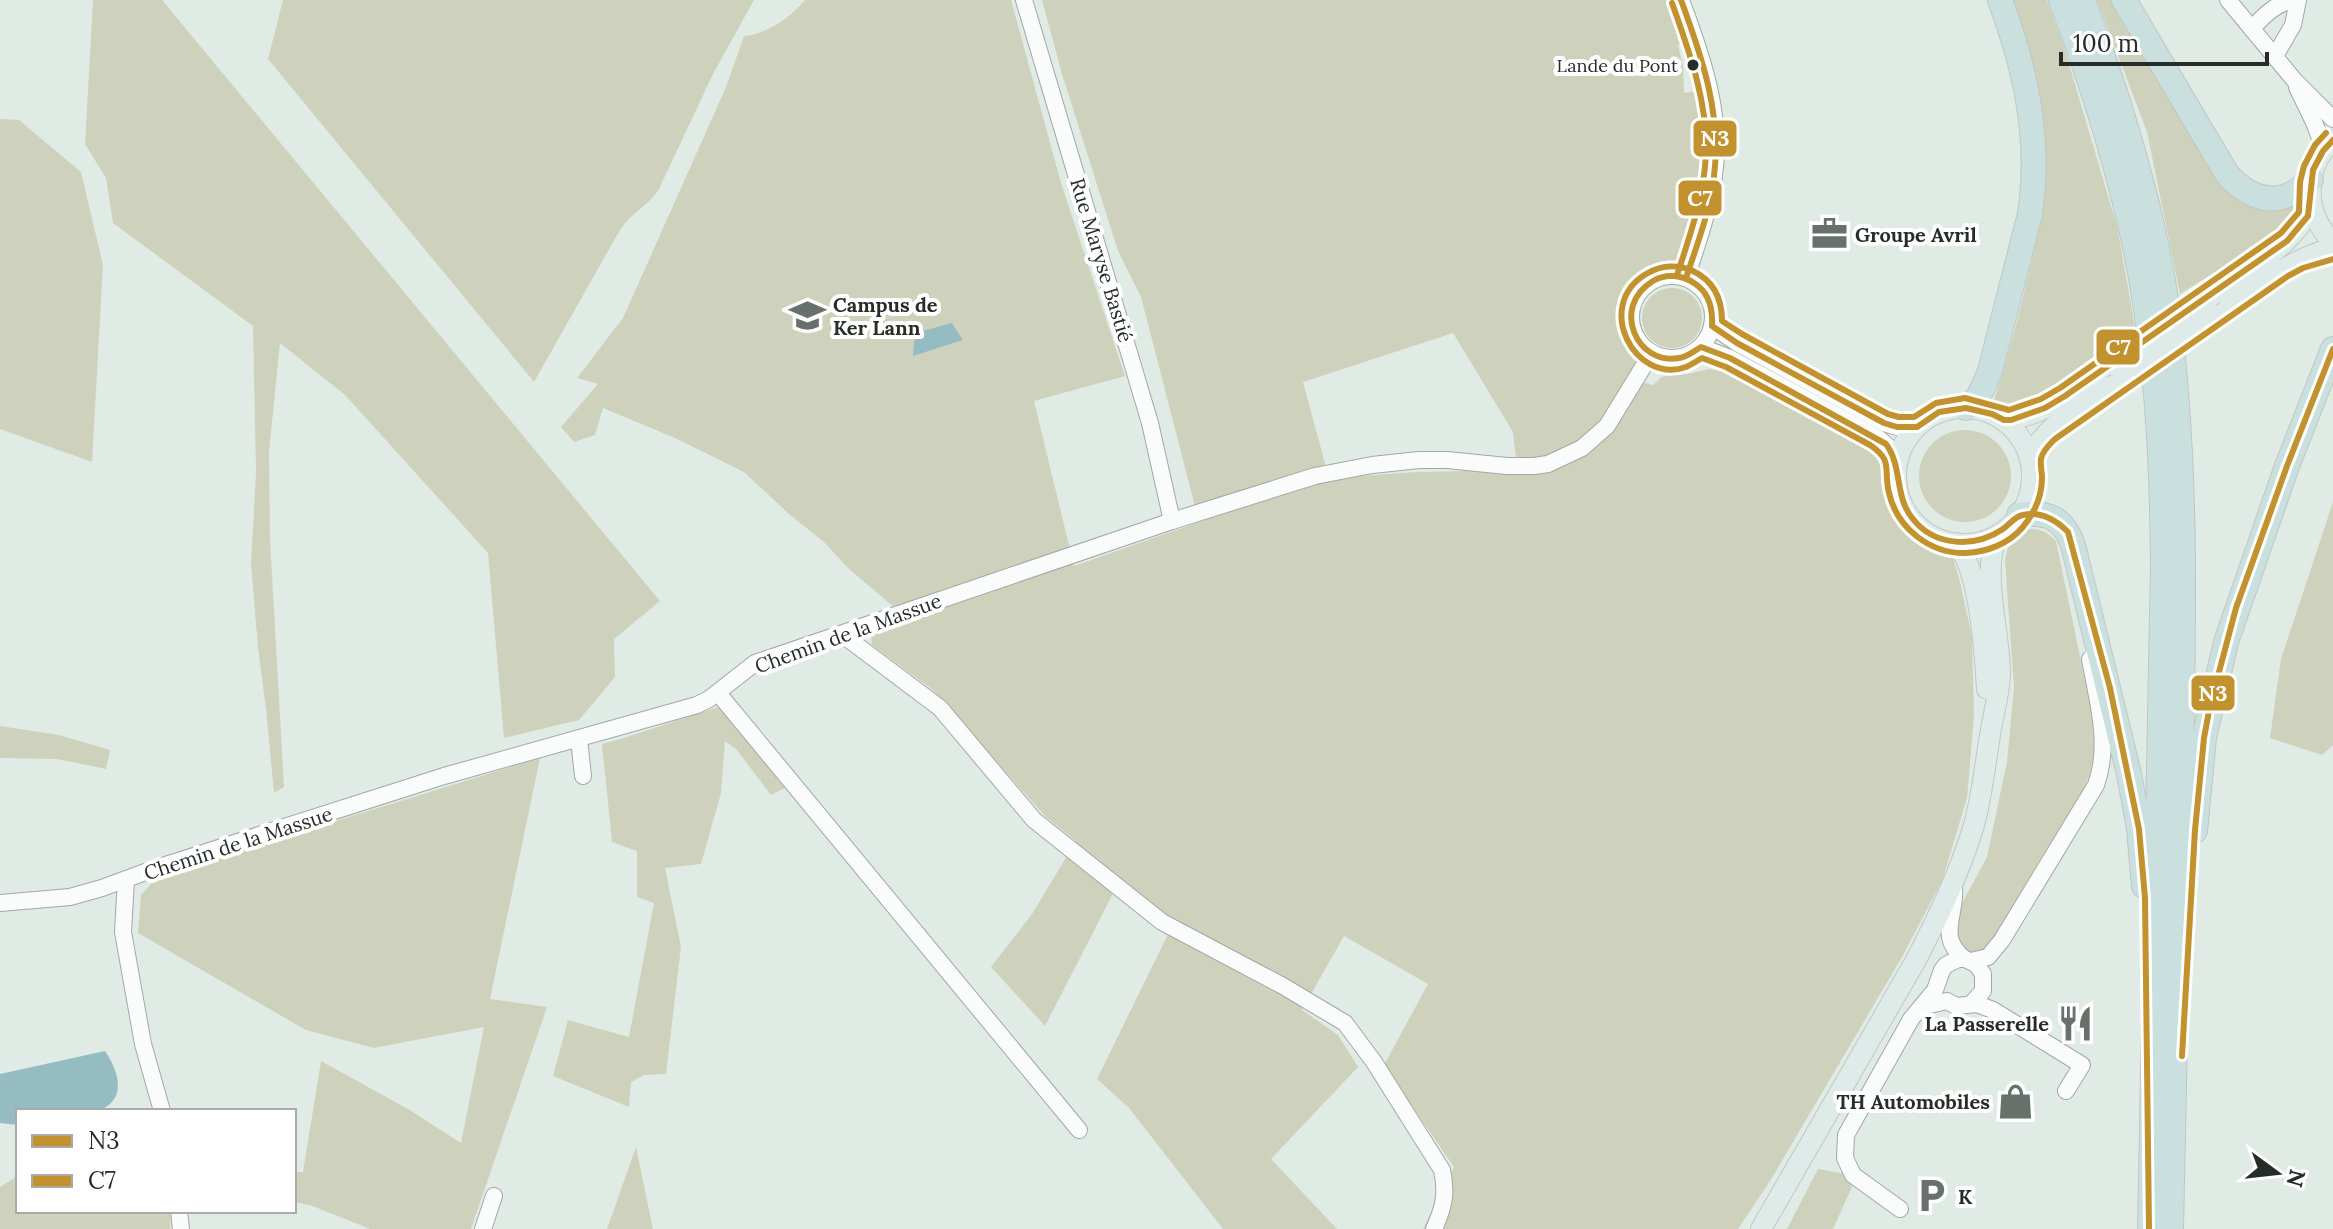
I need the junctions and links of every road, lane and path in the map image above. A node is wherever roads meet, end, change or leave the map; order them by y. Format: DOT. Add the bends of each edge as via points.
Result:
graph roads {
  1 [pos="1024,0"];
  2 [pos="1681,0"];
  3 [pos="2000,0"];
  4 [pos="2061,0"];
  5 [pos="2083,0"];
  6 [pos="2124,0"];
  7 [pos="2228,0"];
  8 [pos="2296,0"];
  9 [pos="2252,29"];
  10 [pos="2275,56"];
  11 [pos="2295,81"];
  12 [pos="2333,119"];
  13 [pos="2328,146"];
  14 [pos="2311,179"];
  15 [pos="2311,204"];
  16 [pos="2333,242"];
  17 [pos="2333,248"];
  18 [pos="1686,278"];
  19 [pos="1712,326"];
  20 [pos="1701,347"];
  21 [pos="2333,349"];
  22 [pos="1651,354"];
  23 [pos="2112,375"];
  24 [pos="1966,408"];
  25 [pos="2004,420"];
  26 [pos="1917,427"];
  27 [pos="2030,459"];
  28 [pos="1898,464"];
  29 [pos="2019,515"];
  30 [pos="1172,521"];
  31 [pos="1996,536"];
  32 [pos="1955,543"];
  33 [pos="2077,566"];
  34 [pos="843,635"];
  35 [pos="718,693"];
  36 [pos="1990,732"];
  37 [pos="579,739"];
  38 [pos="583,776"];
  39 [pos="126,880"];
  40 [pos="1953,881"];
  41 [pos="0,903"];
  42 [pos="1968,960"];
  43 [pos="1938,983"];
  44 [pos="1983,991"];
  45 [pos="1947,1001"];
  46 [pos="1971,1004"];
  47 [pos="1921,1007"];
  48 [pos="1993,1010"];
  49 [pos="2066,1091"];
  50 [pos="161,1109"];
  51 [pos="1079,1130"];
  52 [pos="494,1196"];
  53 [pos="1900,1209"];
  54 [pos="483,1229"];
  55 [pos="1434,1229"];
  56 [pos="1761,1229"];
  57 [pos="2150,1229"];
  58 [pos="2172,1229"];
  1 -- 30 [label="street, Rue Maryse Bastié" via="1150,423"];
  2 -- 18 [label="street" via="1710,92 1716,140 1715,175"];
  3 -- 24 [label="highway" via="2028,96 2033,190 1990,371"];
  4 -- 57 [label="highway" via="2129,223 2155,383 2163,563"];
  5 -- 58 [label="highway" via="2149,216 2166,298 2181,457 2183,664"];
  6 -- 14 [label="highway" via="2237,185 2251,195 2278,198"];
  7 -- 9 [label="street"];
  8 -- 9 [label="street" via="2272,9"];
  8 -- 10 [label="street" via="2293,25"];
  9 -- 10 [label="street"];
  10 -- 11 [label="street"];
  11 -- 12 [label="street"];
  11 -- 13 [label="street" via="2322,144"];
  13 -- 14 [label="main road"];
  14 -- 15 [label="main road"];
  15 -- 16 [label="main road"];
  15 -- 23 [label="main road, bridge" via="2287,241"];
  17 -- 23 [label="main road, bridge" via="2283,268"];
  18 -- 19 [label="street" via="1706,293"];
  18 -- 22 [label="street" via="1658,278 1642,288 1632,304 1633,332"];
  19 -- 20 [label="street"];
  19 -- 26 [label="street" via="1884,423"];
  20 -- 22 [label="street" via="1673,359"];
  20 -- 28 [label="street" via="1875,436 1895,454"];
  21 -- 58 [label="highway" via="2236,608 2204,738"];
  22 -- 30 [label="street, Chemin de la Massue" via="1607,426 1582,448 1548,464 1447,460 1372,465 1315,476"];
  23 -- 25 [label="main road" via="2027,416"];
  23 -- 27 [label="main road" via="2048,431"];
  24 -- 25 [label="main road"];
  24 -- 26 [label="main road" via="1939,412"];
  25 -- 27 [label="main road" via="2025,444"];
  26 -- 28 [label="main road"];
  27 -- 29 [label="main road" via="2031,488"];
  28 -- 32 [label="main road" via="1898,491 1909,515 1929,534"];
  29 -- 31 [label="main road"];
  29 -- 33 [label="highway" via="2058,520 2068,532"];
  30 -- 34 [label="street, Chemin de la Massue"];
  31 -- 32 [label="main road"];
  31 -- 36 [label="main road" via="1992,590 2000,678"];
  32 -- 36 [label="main road" via="1965,558 1979,612"];
  33 -- 42 [label="street" via="2103,764 2091,795 2002,940 1988,957"];
  33 -- 57 [label="highway" via="2110,688 2143,864"];
  34 -- 35 [label="street, Chemin de la Massue" via="755,663"];
  34 -- 55 [label="street" via="940,708 1034,820 1162,922 1345,1023 1442,1170 1446,1189"];
  35 -- 37 [label="street, Chemin de la Massue" via="697,705"];
  35 -- 51 [label="street"];
  36 -- 40 [label="main road" via="1974,826"];
  37 -- 38 [label="street"];
  37 -- 39 [label="street, Chemin de la Massue" via="444,776"];
  39 -- 41 [label="street, Chemin de la Massue" via="70,897"];
  39 -- 50 [label="street" via="123,932 143,1044"];
  40 -- 42 [label="street" via="1949,931 1955,950"];
  40 -- 56 [label="main road" via="1916,960"];
  42 -- 43 [label="street" via="1946,965"];
  42 -- 44 [label="street" via="1983,974"];
  43 -- 45 [label="street"];
  43 -- 47 [label="street"];
  44 -- 46 [label="street"];
  44 -- 48 [label="street"];
  45 -- 46 [label="street"];
  45 -- 47 [label="street"];
  46 -- 48 [label="street"];
  47 -- 53 [label="street" via="1852,1121 1844,1146 1853,1175"];
  48 -- 49 [label="street" via="2082,1065"];
  52 -- 54 [label="street"];
}
